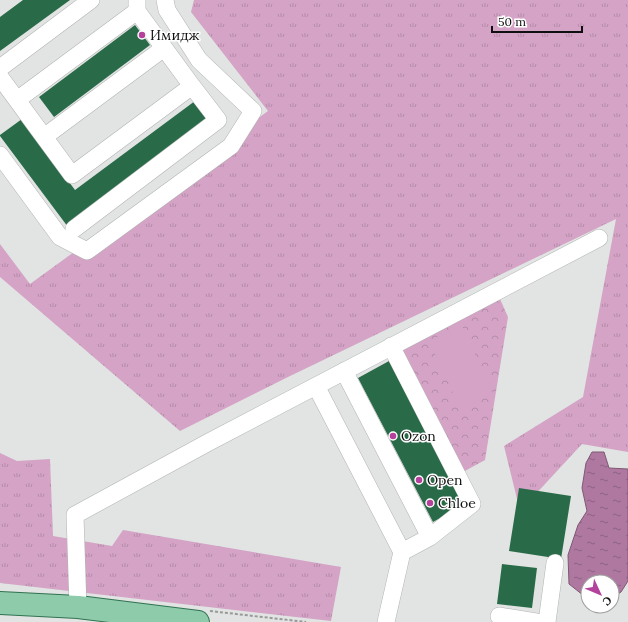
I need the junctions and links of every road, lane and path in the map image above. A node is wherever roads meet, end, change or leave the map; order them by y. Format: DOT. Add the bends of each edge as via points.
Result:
graph roads {
  1 [pos="91,0"];
  2 [pos="165,0"];
  3 [pos="137,6"];
  4 [pos="164,48"];
  5 [pos="0,68"];
  6 [pos="0,77"];
  7 [pos="192,86"];
  8 [pos="17,100"];
  9 [pos="44,137"];
  10 [pos="0,155"];
  11 [pos="74,229"];
  12 [pos="600,238"];
  13 [pos="391,346"];
  14 [pos="344,371"];
  15 [pos="316,386"];
  16 [pos="430,537"];
  17 [pos="402,552"];
  18 [pos="555,563"];
  19 [pos="0,603"];
  20 [pos="78,607"];
  21 [pos="499,616"];
  22 [pos="198,622"];
  23 [pos="386,622"];
  24 [pos="536,622"];
  25 [pos="547,622"];
  1 -- 5 [label="lane"];
  2 -- 10 [label="lane" via="167,10 199,60 253,111 231,146 87,251 60,237"];
  3 -- 4 [label="lane"];
  3 -- 8 [label="lane"];
  4 -- 7 [label="lane"];
  4 -- 9 [label="lane"];
  6 -- 8 [label="lane"];
  7 -- 9 [label="lane" via="72,175"];
  7 -- 11 [label="lane" via="218,120"];
  8 -- 9 [label="lane"];
  12 -- 13 [label="lane"];
  13 -- 14 [label="lane"];
  13 -- 16 [label="lane" via="472,504"];
  14 -- 15 [label="lane"];
  14 -- 16 [label="lane"];
  15 -- 17 [label="lane"];
  15 -- 20 [label="lane" via="75,515"];
  16 -- 17 [label="lane"];
  17 -- 23 [label="lane"];
  18 -- 25 [label="lane"];
  19 -- 20 [label="main road"];
  20 -- 22 [label="main road"];
  21 -- 24 [label="lane"];
}
